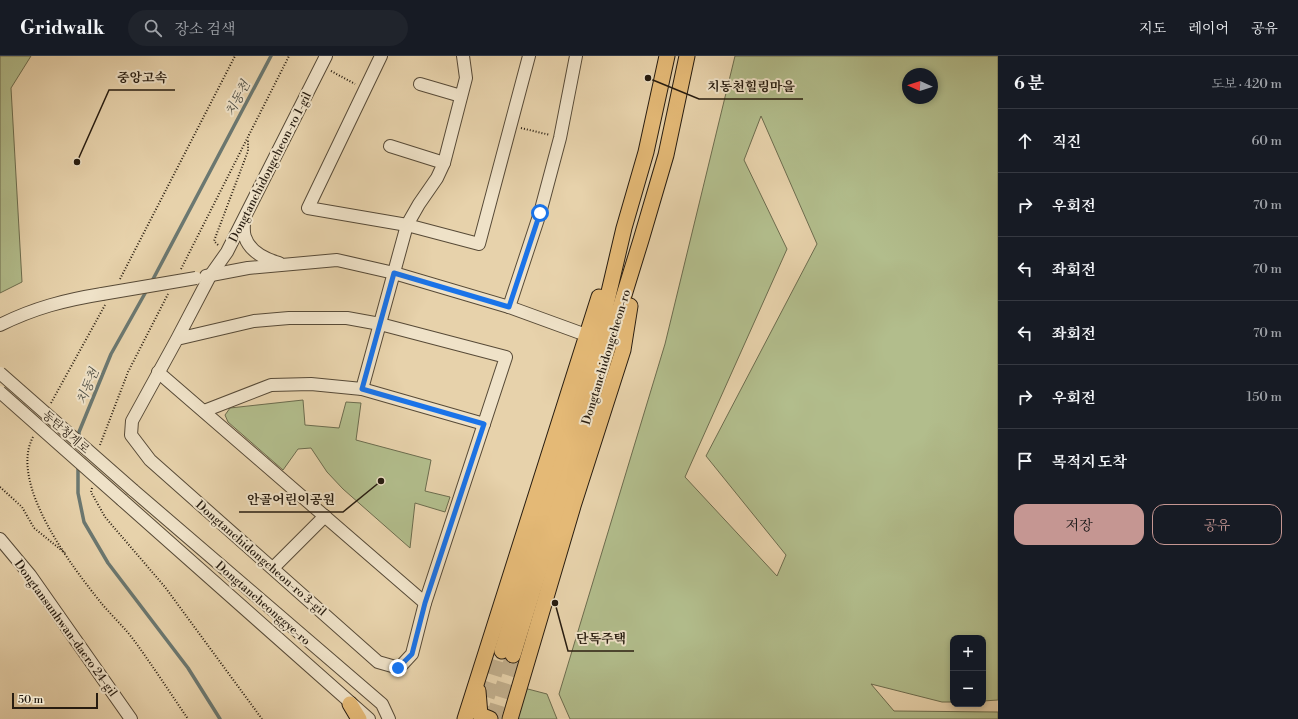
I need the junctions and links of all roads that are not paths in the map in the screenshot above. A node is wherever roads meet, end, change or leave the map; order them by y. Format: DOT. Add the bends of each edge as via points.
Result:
graph roads {
  1 [pos="381,56"];
  2 [pos="463,56"];
  3 [pos="529,56"];
  4 [pos="576,56"];
  5 [pos="667,56"];
  6 [pos="687,56"];
  7 [pos="323,61"];
  8 [pos="420,84"];
  9 [pos="461,96"];
  10 [pos="390,146"];
  11 [pos="444,163"];
  12 [pos="244,219"];
  13 [pos="407,226"];
  14 [pos="624,228"];
  15 [pos="642,240"];
  16 [pos="284,264"];
  17 [pos="394,273"];
  18 [pos="210,276"];
  19 [pos="509,307"];
  20 [pos="380,324"];
  21 [pos="0,325"];
  22 [pos="586,335"];
  23 [pos="177,339"];
  24 [pos="158,372"];
  25 [pos="0,373"];
  26 [pos="362,389"];
  27 [pos="0,392"];
  28 [pos="204,411"];
  29 [pos="484,424"];
  30 [pos="133,490"];
  31 [pos="122,500"];
  32 [pos="325,516"];
  33 [pos="0,539"];
  34 [pos="273,568"];
  35 [pos="425,603"];
  36 [pos="478,684"];
  37 [pos="350,704"];
  38 [pos="508,718"];
  39 [pos="131,719"];
  40 [pos="359,719"];
  41 [pos="369,719"];
  42 [pos="389,719"];
  43 [pos="465,719"];
  44 [pos="490,719"];
  1 -- 13 [label="street" via="308,208"];
  2 -- 9 [label="street" via="466,78"];
  3 -- 13 [label="street" via="479,244"];
  4 -- 19 [label="street" via="560,138 540,213"];
  5 -- 14 [label="main road, Dongtanchidongcheon-ro" via="646,152"];
  6 -- 15 [label="main road, Dongtanchidongcheon-ro" via="666,155"];
  7 -- 12 [label="street, Dongtanchidongcheon-ro 1-gil"];
  8 -- 9 [label="street"];
  9 -- 11 [label="street"];
  10 -- 11 [label="street"];
  11 -- 13 [label="street"];
  12 -- 16 [label="street" via="244,237 255,251 265,259"];
  12 -- 18 [label="street, Dongtanchidongcheon-ro 1-gil" via="227,252"];
  13 -- 17 [label="street"];
  14 -- 15 [label="main road, Dongtanchidongcheon-ro" via="601,326 577,401 507,653"];
  14 -- 22 [label="main road"];
  15 -- 38 [label="main road" via="623,350"];
  16 -- 17 [label="street" via="337,260"];
  16 -- 18 [label="street"];
  17 -- 19 [label="street"];
  17 -- 20 [label="street"];
  18 -- 21 [label="street, bridge" via="104,299 66,300"];
  18 -- 23 [label="street, Dongtanchidongcheon-ro 3-gil"];
  19 -- 22 [label="street"];
  20 -- 23 [label="street, Dongtanchidongcheon-ro 3-gil" via="347,318 288,318 254,322"];
  20 -- 26 [label="street"];
  20 -- 29 [label="street, Dongtanchidongcheon-ro 3-gil" via="506,358"];
  22 -- 36 [label="main road"];
  23 -- 24 [label="street, Dongtanchidongcheon-ro 3-gil"];
  24 -- 28 [label="street"];
  24 -- 34 [label="street, Dongtanchidongcheon-ro 3-gil" via="132,421 131,435 150,460"];
  25 -- 30 [label="street, 동탄청계로, bridge"];
  26 -- 28 [label="street" via="311,384 272,385"];
  26 -- 29 [label="street"];
  27 -- 31 [label="street, 동탄청계로, bridge"];
  28 -- 32 [label="street"];
  29 -- 35 [label="street, Dongtanchidongcheon-ro 3-gil"];
  30 -- 42 [label="street, Dongtancheonggye-ro" via="382,704"];
  31 -- 37 [label="street, Dongtancheonggye-ro"];
  32 -- 34 [label="street"];
  32 -- 35 [label="street"];
  33 -- 39 [label="street, Dongtansunhwan-daero 24-gil" via="30,575"];
  34 -- 35 [label="street, Dongtanchidongcheon-ro 3-gil" via="378,662 398,668 412,654"];
  36 -- 43 [label="main road"];
  36 -- 44 [label="main road" via="480,715"];
  37 -- 40 [label="main road"];
  37 -- 41 [label="street, Dongtancheonggye-ro"];
}
